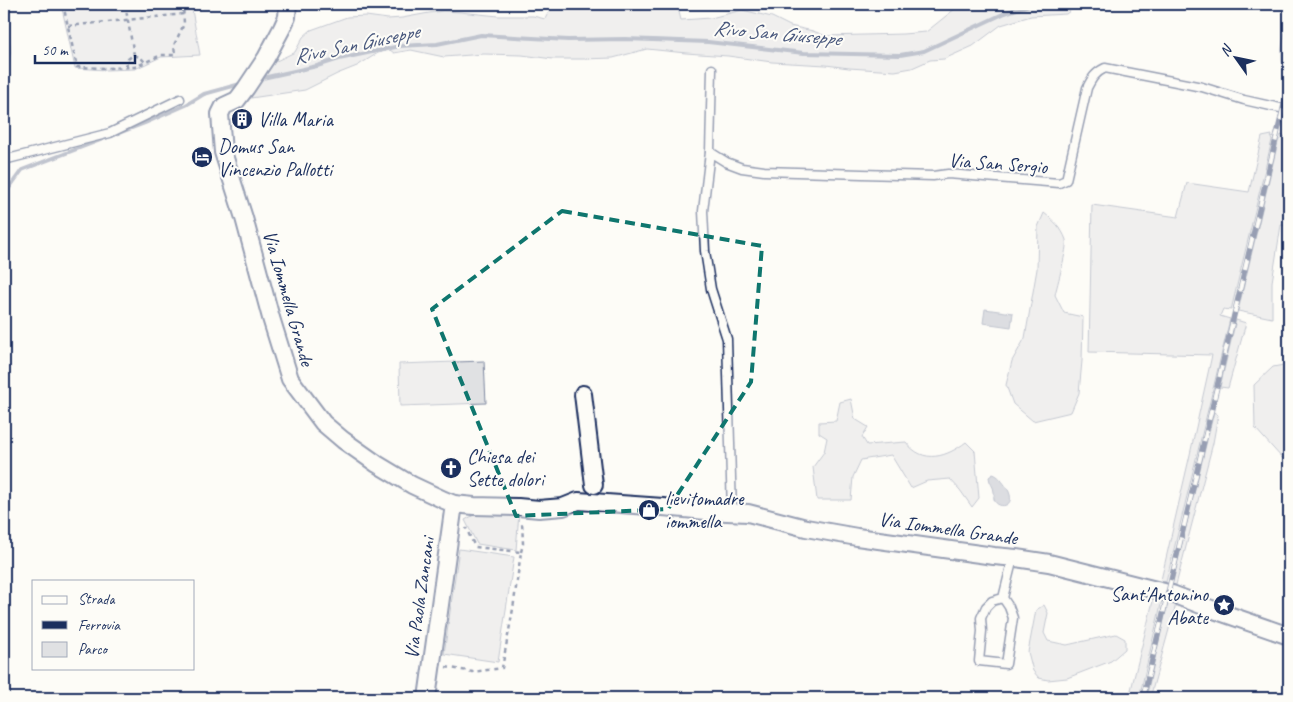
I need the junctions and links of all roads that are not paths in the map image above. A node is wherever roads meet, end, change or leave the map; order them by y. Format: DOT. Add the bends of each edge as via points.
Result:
graph roads {
  1 [pos="288,4"];
  2 [pos="4,19"];
  3 [pos="4,64"];
  4 [pos="712,69"];
  5 [pos="180,99"];
  6 [pos="1289,110"];
  7 [pos="710,152"];
  8 [pos="4,160"];
  9 [pos="583,394"];
  10 [pos="594,494"];
  11 [pos="454,504"];
  12 [pos="732,513"];
  13 [pos="1013,558"];
  14 [pos="1003,598"];
  15 [pos="1289,636"];
  16 [pos="426,698"];
  1 -- 11 [label="street, Via Iommella Grande" via="287,17 266,58 237,100 224,106 220,114 223,152 290,379 323,423 343,440 412,486"];
  2 -- 3 [label="lane"];
  4 -- 7 [label="lane"];
  5 -- 8 [label="lane" via="110,133"];
  6 -- 7 [label="lane, Via San Sergio" via="1105,68 1092,78 1088,88 1066,180 1059,183 948,174 764,171 742,168"];
  7 -- 12 [label="lane" via="703,211 704,241 711,289 727,339"];
  9 -- 10 [label="street"];
  10 -- 11 [label="street, Via Iommella Grande" via="563,507 539,509"];
  10 -- 12 [label="street, Via Iommella Grande" via="653,506"];
  11 -- 16 [label="street, Via Paola Zancani"];
  12 -- 13 [label="street, Via Iommella Grande" via="748,513 857,537"];
  13 -- 14 [label="lane"];
  13 -- 15 [label="street, Via Iommella Grande" via="1049,563 1172,594"];
  14 -- 14 [label="lane" via="1013,618 1006,664 978,661 981,618 992,601"];
}
